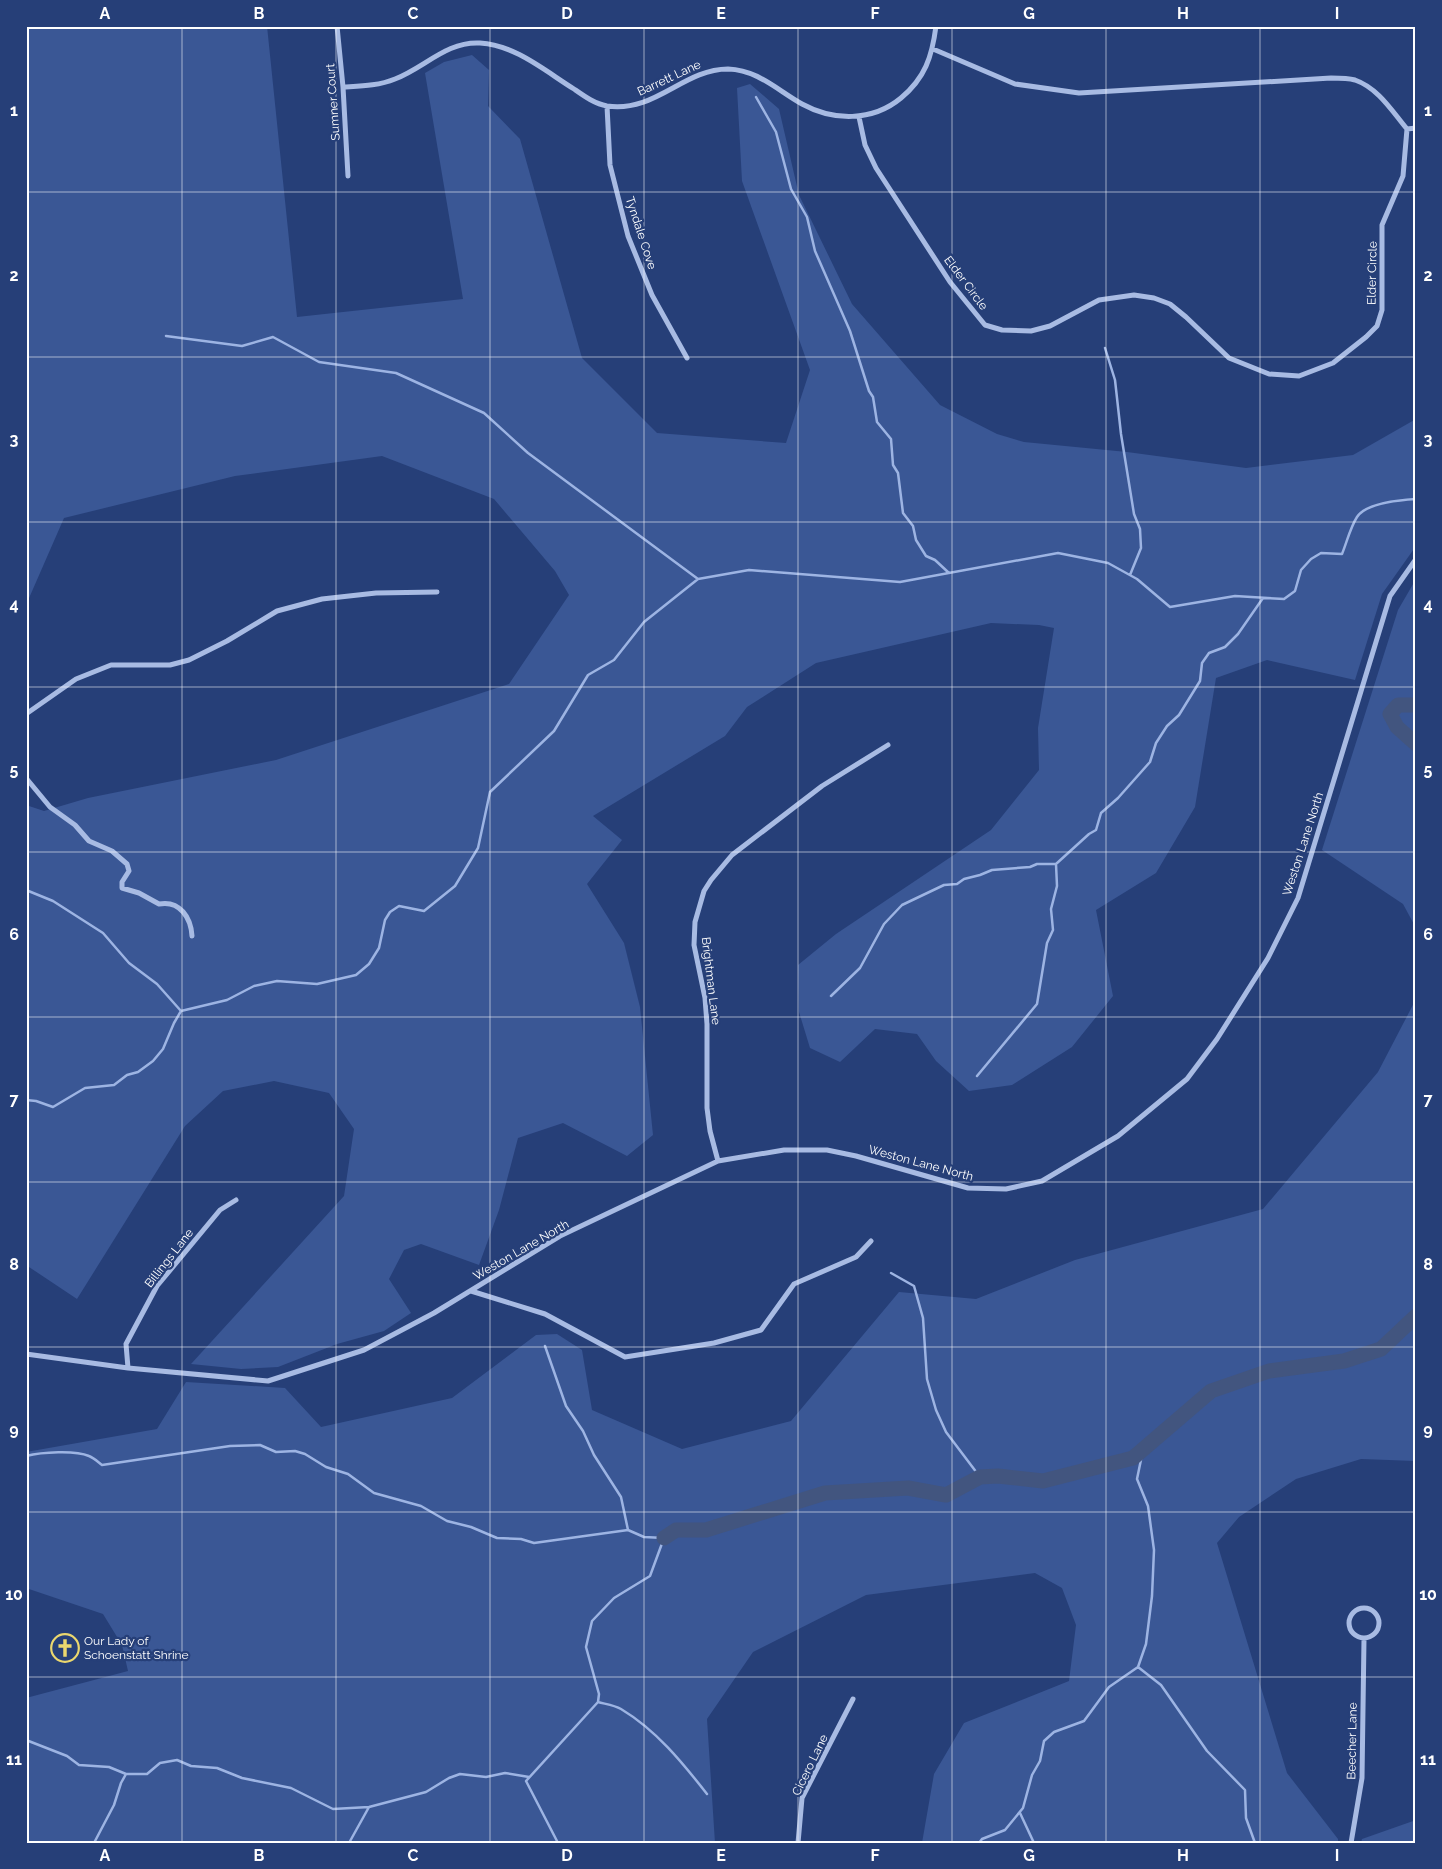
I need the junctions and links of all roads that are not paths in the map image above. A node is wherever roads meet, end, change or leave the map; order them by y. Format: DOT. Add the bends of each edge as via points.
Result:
graph roads {
  1 [pos="337,26"];
  2 [pos="936,26"];
  3 [pos="933,50"];
  4 [pos="342,87"];
  5 [pos="607,106"];
  6 [pos="859,117"];
  7 [pos="1416,128"];
  8 [pos="1407,129"];
  9 [pos="348,176"];
  10 [pos="687,358"];
  11 [pos="1416,559"];
  12 [pos="437,592"];
  13 [pos="26,714"];
  14 [pos="888,745"];
  15 [pos="26,778"];
  16 [pos="192,936"];
  17 [pos="718,1161"];
  18 [pos="236,1200"];
  19 [pos="871,1241"];
  20 [pos="470,1291"];
  21 [pos="26,1354"];
  22 [pos="128,1368"];
  23 [pos="1364,1639"];
  24 [pos="853,1699"];
  25 [pos="798,1843"];
  26 [pos="1351,1843"];
  1 -- 4 [label="street, Sumner Court"];
  2 -- 3 [label="street, Barrett Lane"];
  3 -- 6 [label="street, Barrett Lane" via="920,79 908,92 890,107"];
  3 -- 8 [label="street" via="1015,84 1079,93 1331,78 1354,80 1376,92"];
  4 -- 5 [label="street, Barrett Lane" via="393,80 449,48 479,43 508,49 584,96"];
  4 -- 9 [label="street, Sumner Court"];
  5 -- 6 [label="street, Barrett Lane" via="641,104 710,70 728,69 758,76 818,111 833,116"];
  5 -- 10 [label="street, Tyndale Cove" via="610,165 628,236 652,295"];
  6 -- 8 [label="street, Elder Circle" via="865,145 876,168 950,282 985,325 1002,330 1031,331 1050,326 1099,300 1134,295 1148,297 1170,304 1229,358 1269,374 1299,376 1333,363 1377,326 1382,310 1382,226 1403,176"];
  7 -- 8 [label="street"];
  11 -- 17 [label="street, Weston Lane North" via="1390,596 1298,898 1268,958 1187,1079 1118,1136 1042,1181 1006,1189 968,1188 827,1150 784,1150"];
  12 -- 13 [label="street" via="322,598 277,611 189,660 170,664 111,665 76,679"];
  14 -- 17 [label="street, Brightman Lane" via="822,786 732,855 710,880 701,899 694,945 705,998 707,1108"];
  15 -- 16 [label="street" via="50,807 75,825 89,841 112,851 127,864 129,871 122,888 159,904 174,904 188,919"];
  17 -- 20 [label="street, Weston Lane North" via="560,1236"];
  18 -- 22 [label="street, Billings Lane" via="220,1210 157,1286 126,1344"];
  19 -- 20 [label="street" via="856,1257 794,1284 761,1330 714,1343 625,1357 545,1314"];
  20 -- 22 [label="street, Weston Lane North" via="364,1350 268,1381"];
  21 -- 22 [label="street, Weston Lane North"];
  23 -- 23 [label="street" via="1354,1635 1349,1620 1364,1608 1377,1614 1380,1624 1377,1633"];
  23 -- 26 [label="street, Beecher Lane" via="1362,1778"];
  24 -- 25 [label="street, Cicero Lane" via="802,1798"];
}
